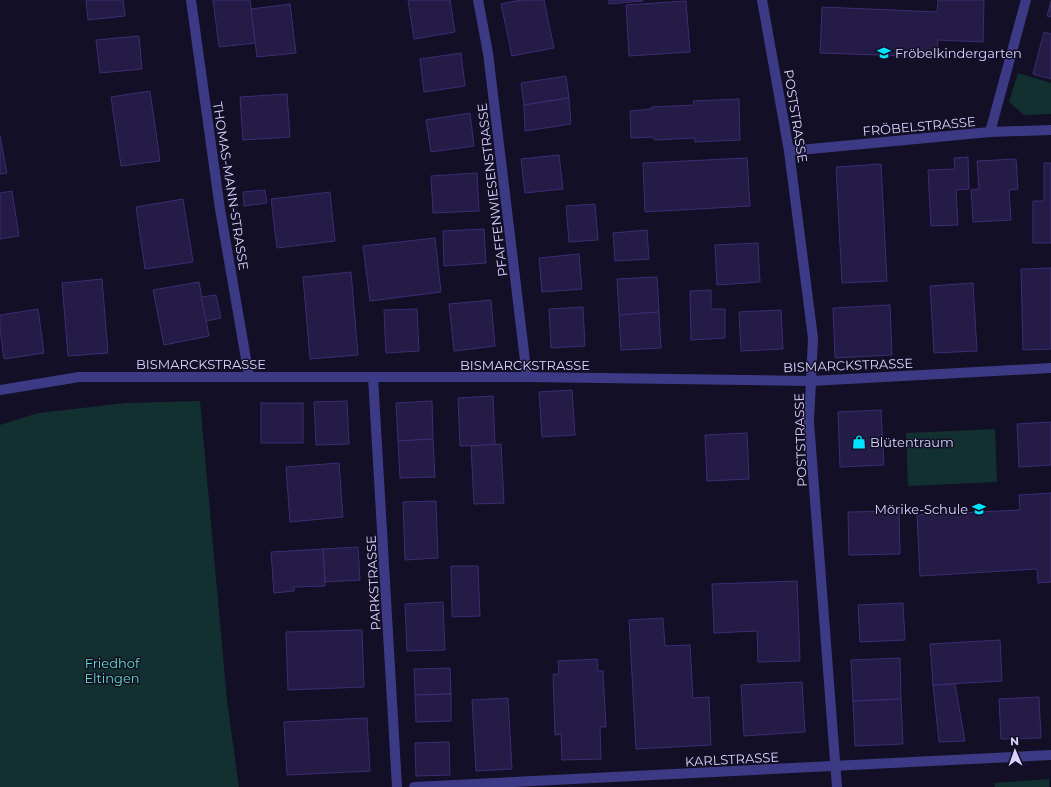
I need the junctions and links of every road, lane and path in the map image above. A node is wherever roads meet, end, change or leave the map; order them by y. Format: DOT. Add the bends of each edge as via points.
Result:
graph roads {
  1 [pos="191,0"];
  2 [pos="478,0"];
  3 [pos="762,0"];
  4 [pos="1026,0"];
  5 [pos="1051,130"];
  6 [pos="990,132"];
  7 [pos="789,151"];
  8 [pos="1051,368"];
  9 [pos="248,376"];
  10 [pos="373,377"];
  11 [pos="527,377"];
  12 [pos="811,381"];
  13 [pos="0,390"];
  14 [pos="1051,755"];
  15 [pos="836,767"];
  16 [pos="397,787"];
  17 [pos="414,787"];
  18 [pos="838,787"];
  1 -- 9 [label="street, THOMAS-MANN-STRASSE" via="220,209"];
  2 -- 11 [label="street, PFAFFENWIESENSTRASSE" via="488,53"];
  3 -- 7 [label="street, POSTSTRASSE"];
  4 -- 6 [label="street"];
  5 -- 6 [label="street, FRÖBELSTRASSE"];
  6 -- 7 [label="street, FRÖBELSTRASSE"];
  7 -- 12 [label="street, POSTSTRASSE" via="813,338"];
  8 -- 12 [label="street, BISMARCKSTRASSE"];
  9 -- 10 [label="street, BISMARCKSTRASSE"];
  9 -- 13 [label="street, BISMARCKSTRASSE" via="79,377"];
  10 -- 11 [label="street, BISMARCKSTRASSE"];
  10 -- 16 [label="street, PARKSTRASSE"];
  11 -- 12 [label="street, BISMARCKSTRASSE"];
  12 -- 15 [label="street, POSTSTRASSE" via="809,422"];
  14 -- 15 [label="street, KARLSTRASSE"];
  15 -- 17 [label="street, KARLSTRASSE"];
  15 -- 18 [label="street, POSTSTRASSE"];
}
